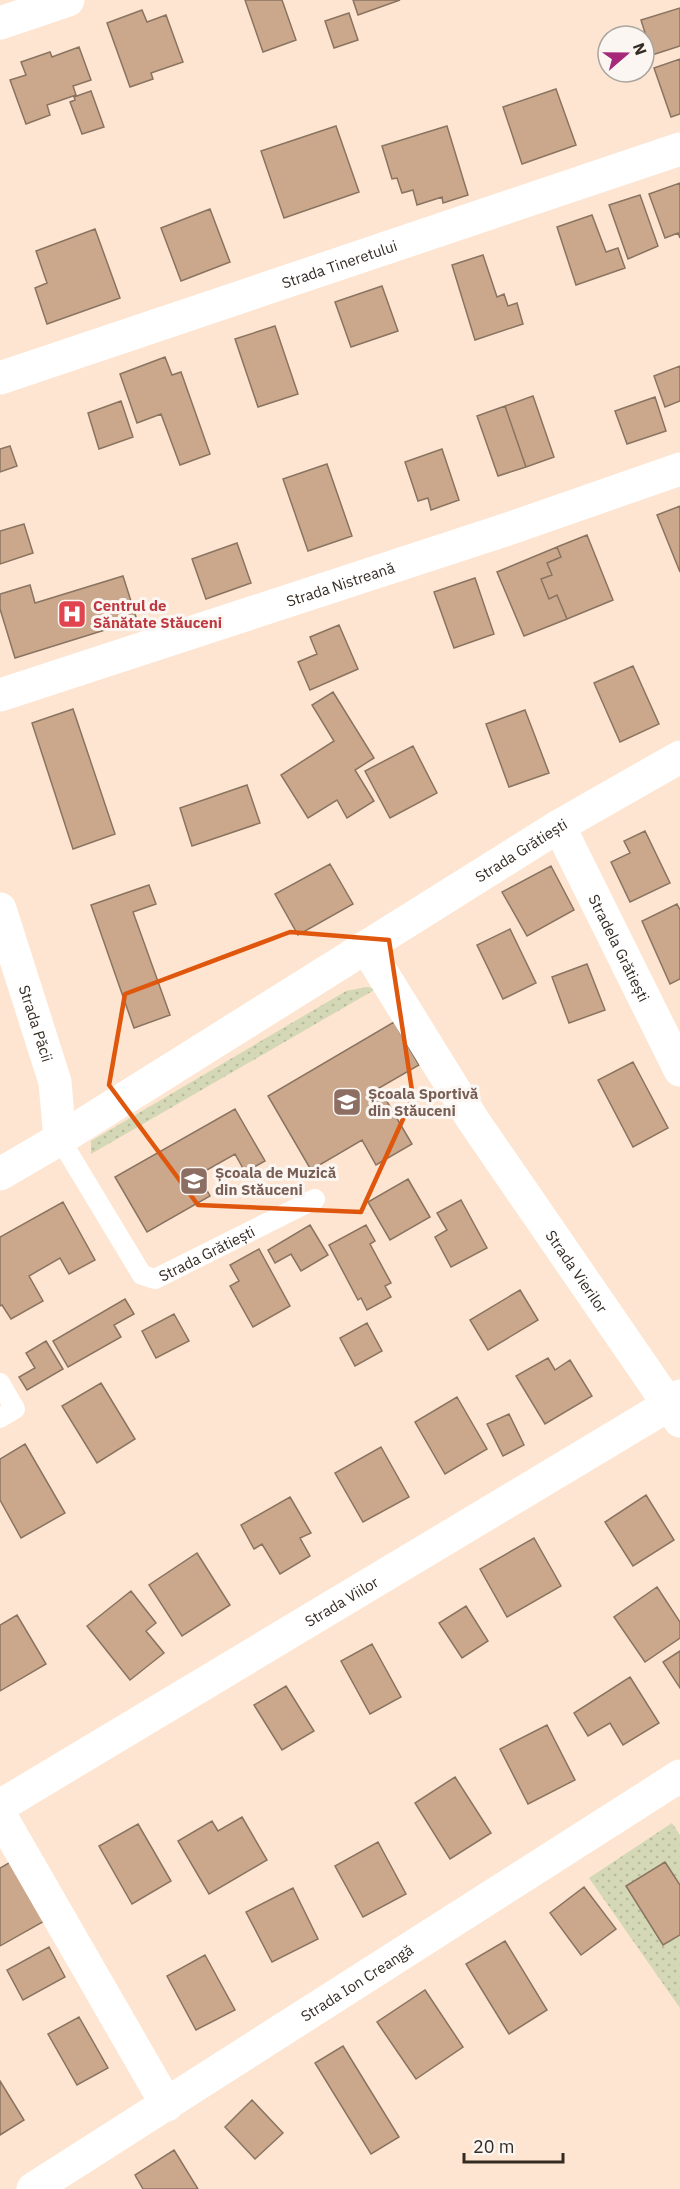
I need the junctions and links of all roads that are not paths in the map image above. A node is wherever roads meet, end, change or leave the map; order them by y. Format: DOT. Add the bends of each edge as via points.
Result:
graph roads {
  1 [pos="68,0"];
  2 [pos="0,23"];
  3 [pos="680,149"];
  4 [pos="0,378"];
  5 [pos="680,469"];
  6 [pos="0,695"];
  7 [pos="680,757"];
  8 [pos="559,826"];
  9 [pos="0,909"];
  10 [pos="366,947"];
  11 [pos="680,1070"];
  12 [pos="60,1139"];
  13 [pos="0,1174"];
  14 [pos="315,1200"];
  15 [pos="0,1383"];
  16 [pos="676,1407"];
  17 [pos="0,1418"];
  18 [pos="680,1776"];
  19 [pos="0,1806"];
  20 [pos="0,1815"];
  21 [pos="167,2105"];
  22 [pos="33,2189"];
  1 -- 2 [label="street"];
  3 -- 4 [label="street, Strada Tineretului"];
  5 -- 6 [label="street, Strada Nistreană"];
  7 -- 8 [label="street, Strada Grătiești"];
  8 -- 10 [label="street, Strada Grătiești"];
  8 -- 11 [label="street, Stradela Grătiești"];
  9 -- 12 [label="street, Strada Păcii" via="55,1083"];
  10 -- 12 [label="street, Strada Grătiești"];
  10 -- 16 [label="street, Strada Vierilor" via="473,1120"];
  12 -- 13 [label="street, Strada Grătiești"];
  12 -- 14 [label="lane, Strada Grătiești" via="142,1275 155,1279"];
  15 -- 17 [label="lane" via="15,1409"];
  16 -- 19 [label="street, Strada Viilor"];
  18 -- 21 [label="street, Strada Ion Creangă"];
  20 -- 21 [label="street"];
  21 -- 22 [label="street, Strada Ion Creangă"];
}
